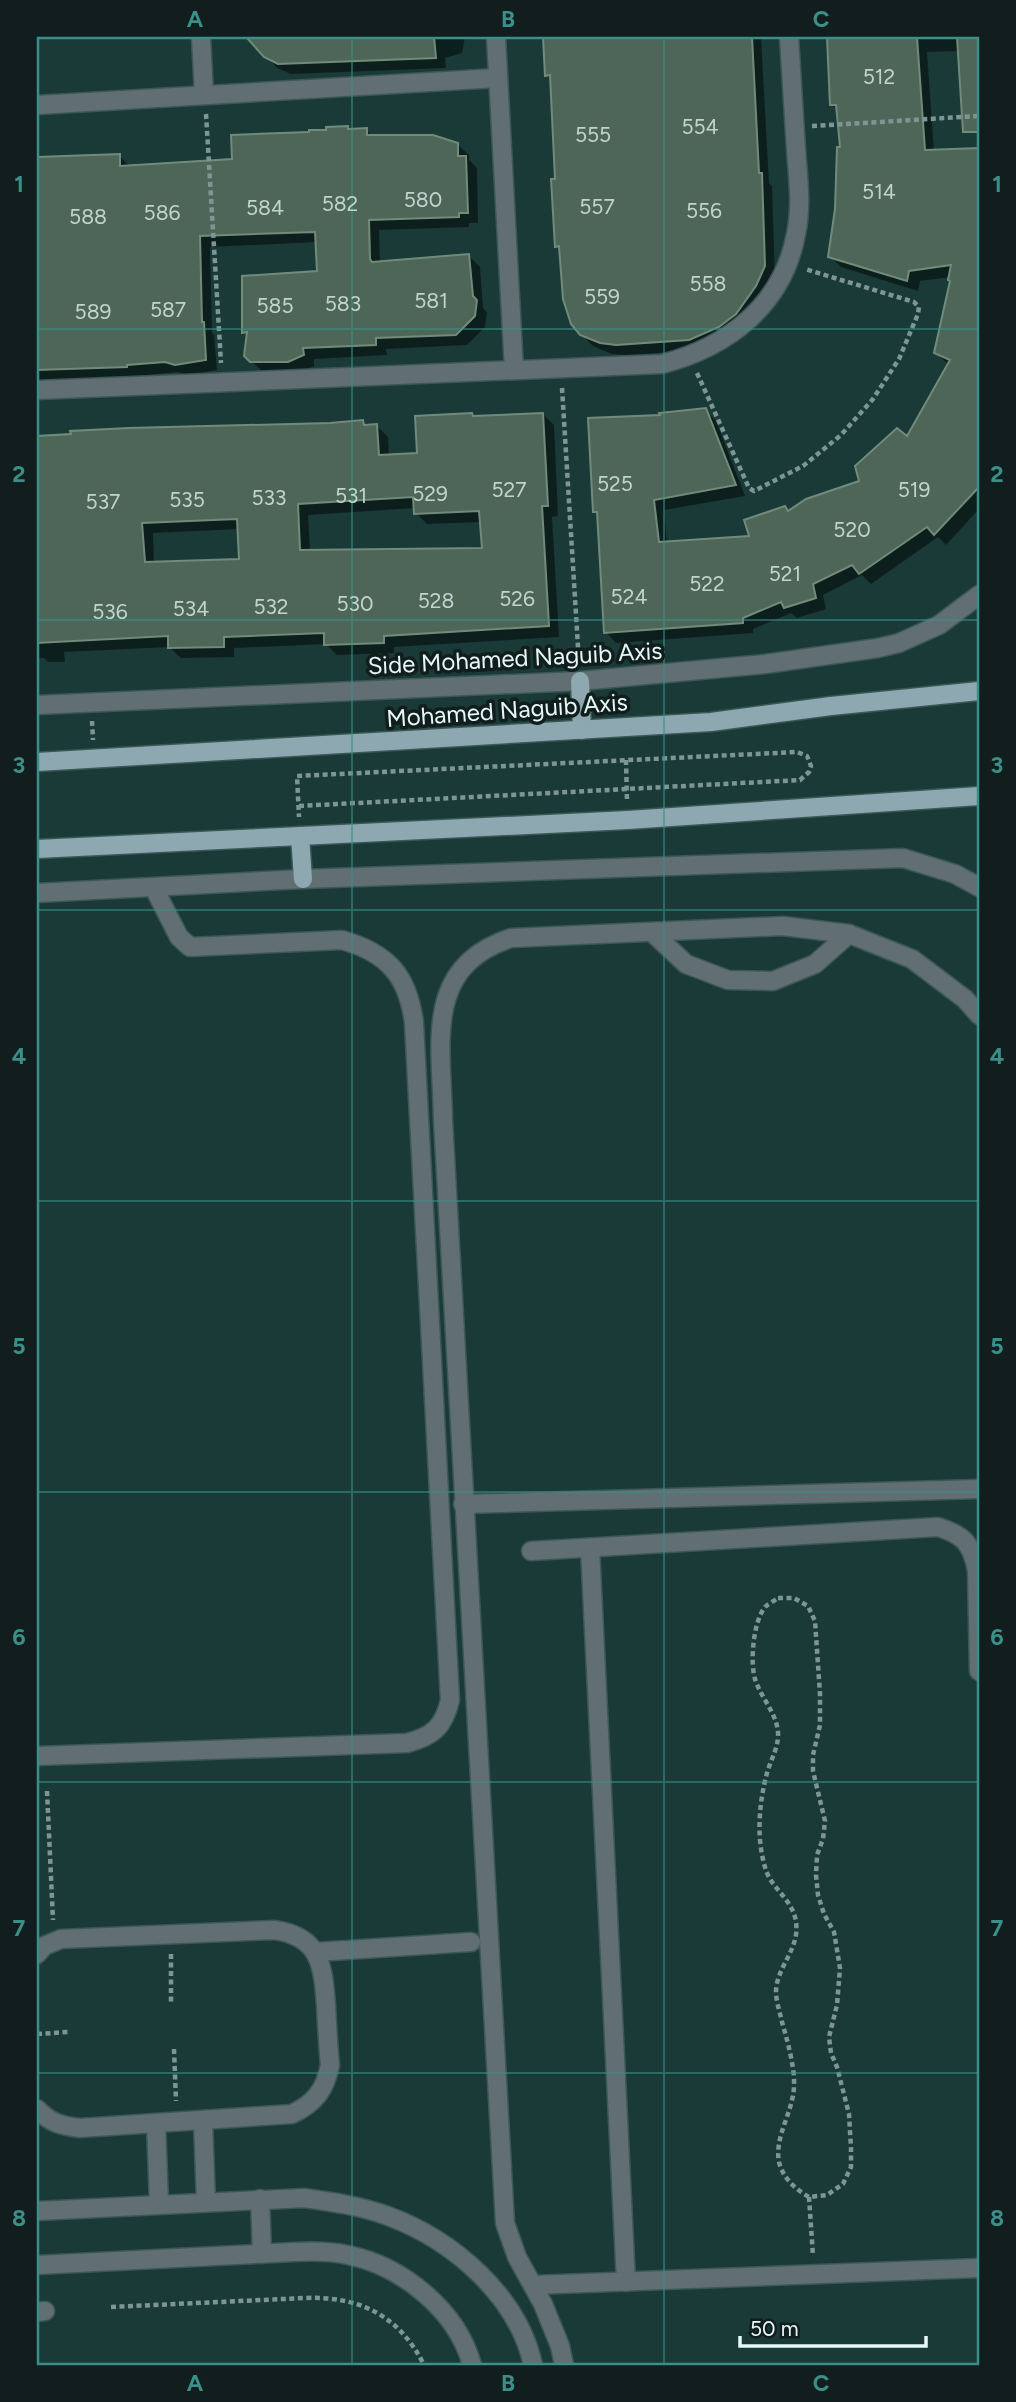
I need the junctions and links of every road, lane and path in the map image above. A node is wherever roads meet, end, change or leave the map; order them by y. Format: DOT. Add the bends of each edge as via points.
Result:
graph roads {
  1 [pos="201,37"];
  2 [pos="496,37"];
  3 [pos="789,37"];
  4 [pos="498,78"];
  5 [pos="204,95"];
  6 [pos="37,105"];
  7 [pos="979,116"];
  8 [pos="794,127"];
  9 [pos="787,264"];
  10 [pos="690,357"];
  11 [pos="561,368"];
  12 [pos="514,370"];
  13 [pos="222,382"];
  14 [pos="37,390"];
  15 [pos="979,595"];
  16 [pos="580,681"];
  17 [pos="979,691"];
  18 [pos="91,703"];
  19 [pos="37,705"];
  20 [pos="582,730"];
  21 [pos="94,760"];
  22 [pos="626,760"];
  23 [pos="37,762"];
  24 [pos="627,789"];
  25 [pos="979,796"];
  26 [pos="299,806"];
  27 [pos="628,820"];
  28 [pos="300,836"];
  29 [pos="37,849"];
  30 [pos="303,879"];
  31 [pos="979,887"];
  32 [pos="154,888"];
  33 [pos="37,893"];
  34 [pos="653,933"];
  35 [pos="849,934"];
  36 [pos="979,1016"];
  37 [pos="979,1489"];
  38 [pos="463,1504"];
  39 [pos="590,1548"];
  40 [pos="531,1551"];
  41 [pos="979,1671"];
  42 [pos="37,1756"];
  43 [pos="47,1791"];
  44 [pos="170,1934"];
  45 [pos="54,1940"];
  46 [pos="471,1942"];
  47 [pos="316,1952"];
  48 [pos="37,1954"];
  49 [pos="171,2003"];
  50 [pos="68,2032"];
  51 [pos="37,2034"];
  52 [pos="174,2049"];
  53 [pos="37,2109"];
  54 [pos="203,2121"];
  55 [pos="177,2122"];
  56 [pos="156,2123"];
  57 [pos="808,2197"];
  58 [pos="260,2199"];
  59 [pos="206,2202"];
  60 [pos="159,2204"];
  61 [pos="37,2211"];
  62 [pos="262,2254"];
  63 [pos="37,2265"];
  64 [pos="979,2268"];
  65 [pos="814,2274"];
  66 [pos="626,2283"];
  67 [pos="534,2285"];
  68 [pos="111,2307"];
  69 [pos="424,2365"];
  70 [pos="472,2365"];
  71 [pos="533,2365"];
  72 [pos="564,2365"];
  1 -- 5 [label="street"];
  2 -- 4 [label="street"];
  3 -- 8 [label="street"];
  4 -- 5 [label="street"];
  4 -- 12 [label="street"];
  5 -- 6 [label="street"];
  5 -- 13 [label="path"];
  7 -- 8 [label="path"];
  8 -- 9 [label="street" via="799,206"];
  9 -- 10 [label="street" via="771,295 749,321"];
  9 -- 10 [label="path" via="919,307 899,359 873,399 841,435 803,466 754,491"];
  10 -- 11 [label="street" via="662,364"];
  11 -- 12 [label="street"];
  11 -- 16 [label="path"];
  12 -- 13 [label="street"];
  13 -- 14 [label="street"];
  15 -- 16 [label="street, Side Mohamed Naguib Axis" via="939,625 878,649"];
  16 -- 18 [label="street, Side Mohamed Naguib Axis"];
  16 -- 20 [label="main road"];
  17 -- 20 [label="main road, Mohamed Naguib Axis" via="711,722"];
  18 -- 19 [label="street, Side Mohamed Naguib Axis"];
  18 -- 21 [label="path"];
  20 -- 21 [label="main road, Mohamed Naguib Axis"];
  21 -- 23 [label="main road, Mohamed Naguib Axis"];
  22 -- 24 [label="path"];
  22 -- 24 [label="path" via="797,752 807,756 811,766 800,780"];
  22 -- 26 [label="path" via="297,776"];
  24 -- 26 [label="path"];
  24 -- 27 [label="path"];
  25 -- 27 [label="main road"];
  26 -- 28 [label="path"];
  27 -- 28 [label="main road"];
  28 -- 29 [label="main road"];
  28 -- 30 [label="main road"];
  30 -- 31 [label="street" via="903,858 955,874"];
  30 -- 32 [label="street"];
  32 -- 33 [label="street"];
  32 -- 42 [label="street" via="179,937 190,947 342,940 379,955 405,985 414,1023 450,1700 437,1729 407,1743"];
  34 -- 35 [label="street" via="783,926"];
  34 -- 35 [label="street" via="686,964 739,981 773,981 816,964"];
  34 -- 38 [label="street" via="511,938 466,963 447,994 442,1012 443,1120"];
  35 -- 36 [label="street" via="912,959 965,999"];
  37 -- 38 [label="street"];
  38 -- 67 [label="street" via="505,2223 517,2257"];
  39 -- 40 [label="street"];
  39 -- 41 [label="street" via="938,1527 966,1541 974,1555"];
  39 -- 66 [label="street"];
  43 -- 45 [label="path"];
  44 -- 45 [label="street"];
  44 -- 47 [label="street" via="286,1931 308,1942"];
  44 -- 49 [label="path"];
  45 -- 48 [label="street"];
  46 -- 47 [label="street"];
  47 -- 54 [label="street" via="324,1976 330,2065 319,2096 292,2114"];
  50 -- 51 [label="path"];
  52 -- 55 [label="path"];
  53 -- 56 [label="street" via="62,2127"];
  54 -- 55 [label="street"];
  54 -- 59 [label="street"];
  55 -- 56 [label="street"];
  56 -- 60 [label="street"];
  57 -- 57 [label="path" via="827,2195 843,2183 851,2167 851,2148 849,2114 829,2037 838,2005 840,1968 816,1875 825,1821 813,1771 820,1724 814,1621 808,1606 794,1598 778,1598 764,1608 753,1642 755,1679 778,1733 762,1795 761,1845 765,1870 789,1902 796,1921 796,1941 776,1991 795,2080 779,2162 786,2178"];
  57 -- 65 [label="path"];
  58 -- 59 [label="street"];
  58 -- 62 [label="street"];
  58 -- 71 [label="street" via="348,2204 429,2236 496,2292 524,2337"];
  59 -- 60 [label="street"];
  60 -- 61 [label="street"];
  62 -- 63 [label="street"];
  62 -- 70 [label="street" via="322,2251 350,2255 407,2279 433,2301 454,2328"];
  64 -- 65 [label="street"];
  65 -- 66 [label="street"];
  66 -- 67 [label="street"];
  67 -- 72 [label="street"];
  68 -- 69 [label="path" via="316,2297 348,2300 387,2319 410,2341"];
}
